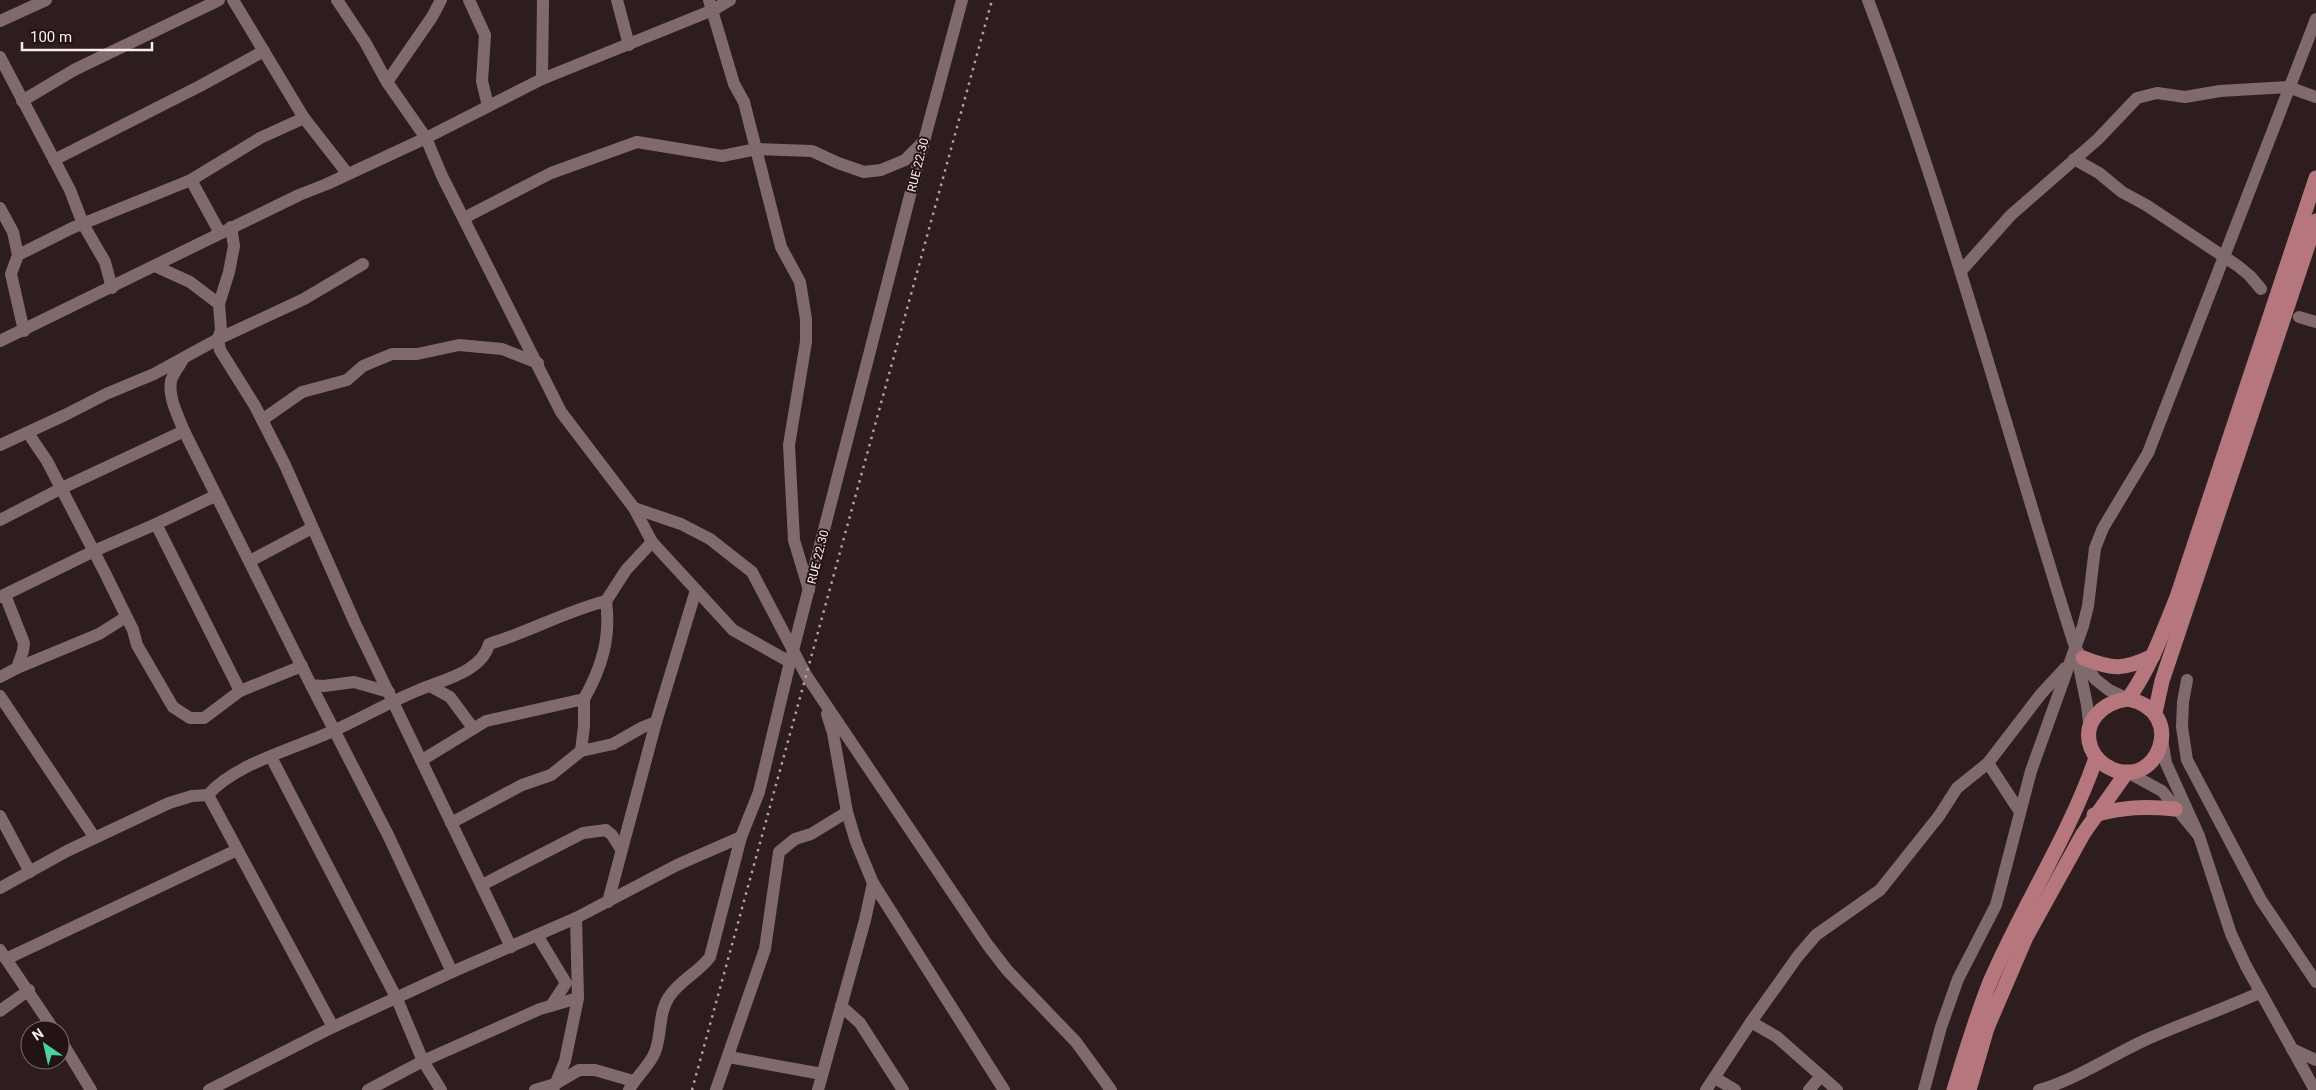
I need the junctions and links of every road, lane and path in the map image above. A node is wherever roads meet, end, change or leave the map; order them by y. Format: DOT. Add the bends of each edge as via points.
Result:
graph roads {
  1 [pos="46,0"];
  2 [pos="219,0"];
  3 [pos="233,0"];
  4 [pos="336,0"];
  5 [pos="441,0"];
  6 [pos="468,0"];
  7 [pos="543,0"];
  8 [pos="617,0"];
  9 [pos="730,0"];
  10 [pos="962,0"];
  11 [pos="1868,0"];
  12 [pos="711,5"];
  13 [pos="2316,19"];
  14 [pos="0,21"];
  15 [pos="629,45"];
  16 [pos="264,50"];
  17 [pos="0,57"];
  18 [pos="542,79"];
  19 [pos="387,82"];
  20 [pos="2288,87"];
  21 [pos="2316,97"];
  22 [pos="22,100"];
  23 [pos="488,106"];
  24 [pos="304,118"];
  25 [pos="426,138"];
  26 [pos="924,141"];
  27 [pos="757,149"];
  28 [pos="2074,159"];
  29 [pos="54,160"];
  30 [pos="347,173"];
  31 [pos="2316,178"];
  32 [pos="191,180"];
  33 [pos="0,208"];
  34 [pos="464,218"];
  35 [pos="2316,221"];
  36 [pos="83,224"];
  37 [pos="226,230"];
  38 [pos="18,255"];
  39 [pos="2223,257"];
  40 [pos="362,264"];
  41 [pos="155,266"];
  42 [pos="1961,272"];
  43 [pos="6,274"];
  44 [pos="112,288"];
  45 [pos="2260,289"];
  46 [pos="219,304"];
  47 [pos="2299,317"];
  48 [pos="2316,322"];
  49 [pos="24,330"];
  50 [pos="218,339"];
  51 [pos="0,341"];
  52 [pos="183,359"];
  53 [pos="538,363"];
  54 [pos="262,420"];
  55 [pos="184,432"];
  56 [pos="28,433"];
  57 [pos="0,445"];
  58 [pos="62,488"];
  59 [pos="215,496"];
  60 [pos="634,508"];
  61 [pos="2,515"];
  62 [pos="156,524"];
  63 [pos="312,528"];
  64 [pos="652,542"];
  65 [pos="94,551"];
  66 [pos="250,560"];
  67 [pos="696,590"];
  68 [pos="810,590"];
  69 [pos="3,596"];
  70 [pos="606,600"];
  71 [pos="126,617"];
  72 [pos="2079,653"];
  73 [pos="792,656"];
  74 [pos="2153,656"];
  75 [pos="302,666"];
  76 [pos="2067,666"];
  77 [pos="17,668"];
  78 [pos="0,677"];
  79 [pos="2187,680"];
  80 [pos="311,685"];
  81 [pos="430,686"];
  82 [pos="240,691"];
  83 [pos="0,696"];
  84 [pos="391,697"];
  85 [pos="584,699"];
  86 [pos="2128,699"];
  87 [pos="824,702"];
  88 [pos="2155,713"];
  89 [pos="656,722"];
  90 [pos="473,728"];
  91 [pos="333,731"];
  92 [pos="2090,732"];
  93 [pos="2162,738"];
  94 [pos="581,751"];
  95 [pos="271,757"];
  96 [pos="2096,758"];
  97 [pos="422,760"];
  98 [pos="1988,763"];
  99 [pos="2127,772"];
  100 [pos="208,795"];
  101 [pos="2175,809"];
  102 [pos="847,812"];
  103 [pos="2020,812"];
  104 [pos="631,814"];
  105 [pos="2094,815"];
  106 [pos="0,816"];
  107 [pos="452,823"];
  108 [pos="606,830"];
  109 [pos="2199,836"];
  110 [pos="741,837"];
  111 [pos="95,838"];
  112 [pos="238,850"];
  113 [pos="621,850"];
  114 [pos="30,872"];
  115 [pos="873,883"];
  116 [pos="482,885"];
  117 [pos="0,888"];
  118 [pos="608,902"];
  119 [pos="576,918"];
  120 [pos="537,935"];
  121 [pos="511,947"];
  122 [pos="3,955"];
  123 [pos="452,972"];
  124 [pos="2316,982"];
  125 [pos="29,990"];
  126 [pos="2259,993"];
  127 [pos="397,998"];
  128 [pos="578,998"];
  129 [pos="551,1006"];
  130 [pos="841,1006"];
  131 [pos="0,1011"];
  132 [pos="48,1020"];
  133 [pos="1751,1022"];
  134 [pos="332,1027"];
  135 [pos="2292,1048"];
  136 [pos="70,1055"];
  137 [pos="729,1057"];
  138 [pos="2316,1060"];
  139 [pos="423,1061"];
  140 [pos="822,1074"];
  141 [pos="1821,1076"];
  142 [pos="1715,1078"];
  143 [pos="631,1086"];
  144 [pos="554,1087"];
  145 [pos="91,1090"];
  146 [pos="209,1090"];
  147 [pos="368,1090"];
  148 [pos="441,1090"];
  149 [pos="535,1090"];
  150 [pos="716,1090"];
  151 [pos="818,1090"];
  152 [pos="903,1090"];
  153 [pos="1004,1090"];
  154 [pos="1111,1090"];
  155 [pos="1706,1090"];
  156 [pos="1735,1090"];
  157 [pos="1810,1090"];
  158 [pos="1837,1090"];
  159 [pos="1924,1090"];
  160 [pos="1954,1090"];
  161 [pos="1968,1090"];
  162 [pos="2039,1090"];
  163 [pos="2315,1090"];
  1 -- 14 [label="street"];
  2 -- 22 [label="street" via="74,70"];
  3 -- 16 [label="street"];
  4 -- 19 [label="street"];
  5 -- 19 [label="street"];
  6 -- 23 [label="street" via="485,35 482,81"];
  7 -- 18 [label="street"];
  8 -- 15 [label="street"];
  9 -- 12 [label="street"];
  10 -- 26 [label="street, RUE 22.30"];
  11 -- 42 [label="street" via="1893,65"];
  12 -- 15 [label="street"];
  12 -- 27 [label="street"];
  13 -- 20 [label="street"];
  15 -- 18 [label="street"];
  16 -- 24 [label="street"];
  16 -- 29 [label="street"];
  17 -- 22 [label="street"];
  18 -- 23 [label="street"];
  19 -- 25 [label="street"];
  20 -- 21 [label="street"];
  20 -- 28 [label="street" via="2185,96 2146,94 2137,98"];
  20 -- 39 [label="street"];
  22 -- 29 [label="street"];
  23 -- 25 [label="street"];
  24 -- 30 [label="street"];
  24 -- 32 [label="street" via="260,138"];
  25 -- 30 [label="street"];
  25 -- 34 [label="street"];
  26 -- 27 [label="street" via="905,160 881,170 864,172 812,151"];
  26 -- 68 [label="street, RUE 22.30"];
  27 -- 34 [label="street" via="722,156 637,142 551,173"];
  27 -- 68 [label="street" via="781,247 800,282 806,319 806,342 788,445 794,540"];
  28 -- 39 [label="street" via="2100,173 2122,192"];
  28 -- 42 [label="street" via="2011,215"];
  29 -- 36 [label="street"];
  30 -- 37 [label="street"];
  31 -- 74 [label="main road" via="2177,597"];
  32 -- 36 [label="street"];
  32 -- 37 [label="street"];
  33 -- 38 [label="street" via="13,232"];
  34 -- 53 [label="street" via="501,296"];
  35 -- 88 [label="main road" via="2162,682"];
  36 -- 38 [label="street"];
  36 -- 44 [label="street" via="105,262"];
  37 -- 41 [label="street"];
  37 -- 46 [label="street" via="234,246"];
  38 -- 43 [label="street"];
  39 -- 45 [label="street" via="2250,276"];
  39 -- 72 [label="street" via="2148,452 2103,528 2095,548"];
  40 -- 50 [label="street" via="304,299"];
  41 -- 44 [label="street"];
  41 -- 46 [label="street" via="190,282"];
  42 -- 72 [label="street"];
  43 -- 49 [label="street"];
  44 -- 49 [label="street"];
  46 -- 50 [label="street" via="221,330"];
  47 -- 48 [label="street"];
  49 -- 51 [label="street"];
  50 -- 52 [label="street"];
  50 -- 54 [label="street" via="224,358"];
  52 -- 55 [label="street" via="171,385"];
  52 -- 56 [label="street"];
  53 -- 54 [label="street" via="502,349 459,345 417,354 392,354 364,366 347,380 302,392"];
  53 -- 60 [label="street" via="561,412"];
  54 -- 63 [label="street"];
  55 -- 58 [label="street"];
  55 -- 59 [label="street"];
  56 -- 57 [label="street"];
  56 -- 58 [label="street"];
  58 -- 61 [label="street"];
  58 -- 65 [label="street"];
  59 -- 62 [label="street"];
  59 -- 66 [label="street"];
  60 -- 64 [label="street"];
  60 -- 73 [label="street" via="681,524 710,539 752,572"];
  62 -- 65 [label="street"];
  62 -- 82 [label="street"];
  63 -- 66 [label="street"];
  63 -- 84 [label="street"];
  64 -- 67 [label="street"];
  64 -- 70 [label="street" via="626,570"];
  65 -- 69 [label="street"];
  65 -- 71 [label="street"];
  66 -- 75 [label="street"];
  67 -- 73 [label="street" via="733,630"];
  67 -- 89 [label="street"];
  68 -- 73 [label="street, RUE 22.30"];
  69 -- 77 [label="street" via="24,643"];
  70 -- 81 [label="street" via="489,644 487,652 462,672"];
  70 -- 85 [label="street" via="609,621 606,649"];
  71 -- 77 [label="street" via="99,634"];
  71 -- 82 [label="street" via="147,663 179,712 190,718 204,718"];
  72 -- 74 [label="main road" via="2107,667 2134,665"];
  72 -- 76 [label="street"];
  72 -- 86 [label="street" via="2100,684"];
  72 -- 92 [label="street"];
  73 -- 87 [label="street"];
  73 -- 110 [label="street, RUE 22.30" via="759,792"];
  74 -- 86 [label="main road"];
  75 -- 80 [label="street"];
  75 -- 82 [label="street"];
  76 -- 98 [label="street"];
  76 -- 103 [label="street"];
  77 -- 78 [label="street"];
  79 -- 124 [label="street" via="2182,702 2182,727 2187,760 2261,900"];
  80 -- 84 [label="street" via="354,682"];
  80 -- 91 [label="street"];
  81 -- 84 [label="street"];
  81 -- 90 [label="street" via="450,697"];
  83 -- 111 [label="street"];
  84 -- 91 [label="street"];
  84 -- 97 [label="street"];
  85 -- 90 [label="street" via="486,721"];
  85 -- 94 [label="street"];
  86 -- 88 [label="main road" via="2138,701"];
  86 -- 92 [label="main road" via="2104,706 2096,714"];
  87 -- 102 [label="street"];
  87 -- 154 [label="street" via="986,944 1076,1042"];
  88 -- 93 [label="main road"];
  89 -- 94 [label="street" via="613,744"];
  89 -- 104 [label="street"];
  90 -- 97 [label="street"];
  91 -- 95 [label="street"];
  91 -- 123 [label="street" via="388,835"];
  92 -- 96 [label="main road" via="2091,748"];
  93 -- 99 [label="main road" via="2154,758 2142,768"];
  93 -- 109 [label="street" via="2166,762"];
  94 -- 107 [label="street" via="551,775 522,785"];
  95 -- 100 [label="street" via="228,776"];
  95 -- 127 [label="street"];
  96 -- 99 [label="main road" via="2110,768"];
  96 -- 160 [label="main road" via="2074,815 1991,981"];
  97 -- 107 [label="street"];
  98 -- 103 [label="street"];
  98 -- 133 [label="street" via="1957,788 1880,890 1816,935"];
  99 -- 101 [label="street" via="2162,791"];
  99 -- 105 [label="main road"];
  100 -- 111 [label="street" via="169,803"];
  100 -- 112 [label="street"];
  101 -- 105 [label="main road" via="2145,806"];
  101 -- 109 [label="street"];
  102 -- 115 [label="street"];
  102 -- 137 [label="street" via="811,834 795,839 779,852 765,949"];
  103 -- 159 [label="street" via="1996,905 1958,979"];
  104 -- 108 [label="street"];
  104 -- 113 [label="street"];
  105 -- 161 [label="main road" via="2026,938 1988,1028"];
  106 -- 114 [label="street"];
  107 -- 116 [label="street"];
  108 -- 113 [label="street"];
  108 -- 116 [label="street" via="583,833"];
  109 -- 126 [label="street" via="2231,934"];
  110 -- 118 [label="street" via="677,865"];
  110 -- 143 [label="street, RUE 22.30" via="710,957 668,998 656,1050 648,1067"];
  111 -- 114 [label="street"];
  112 -- 122 [label="street"];
  112 -- 134 [label="street"];
  113 -- 118 [label="street"];
  114 -- 117 [label="street"];
  115 -- 130 [label="street"];
  115 -- 153 [label="street"];
  116 -- 121 [label="street"];
  118 -- 119 [label="street"];
  119 -- 120 [label="street"];
  119 -- 128 [label="street"];
  120 -- 121 [label="street"];
  120 -- 129 [label="street" via="566,982"];
  121 -- 123 [label="street"];
  122 -- 125 [label="street"];
  123 -- 127 [label="street"];
  125 -- 131 [label="street"];
  125 -- 132 [label="street"];
  126 -- 135 [label="street"];
  126 -- 162 [label="street" via="2211,1015 2162,1032"];
  127 -- 134 [label="street"];
  127 -- 139 [label="street"];
  128 -- 129 [label="street"];
  128 -- 144 [label="street" via="565,1061"];
  129 -- 139 [label="street"];
  130 -- 140 [label="street"];
  130 -- 152 [label="street" via="860,1023"];
  133 -- 141 [label="street" via="1776,1037"];
  133 -- 142 [label="street"];
  134 -- 146 [label="street"];
  135 -- 138 [label="street"];
  135 -- 163 [label="street"];
  136 -- 145 [label="street"];
  137 -- 140 [label="street"];
  137 -- 150 [label="street"];
  139 -- 147 [label="street"];
  139 -- 148 [label="street"];
  140 -- 151 [label="street"];
  141 -- 157 [label="street"];
  141 -- 158 [label="street"];
  142 -- 155 [label="street"];
  142 -- 156 [label="street"];
  143 -- 144 [label="street" via="596,1070 579,1070"];
  144 -- 149 [label="street"];
}
